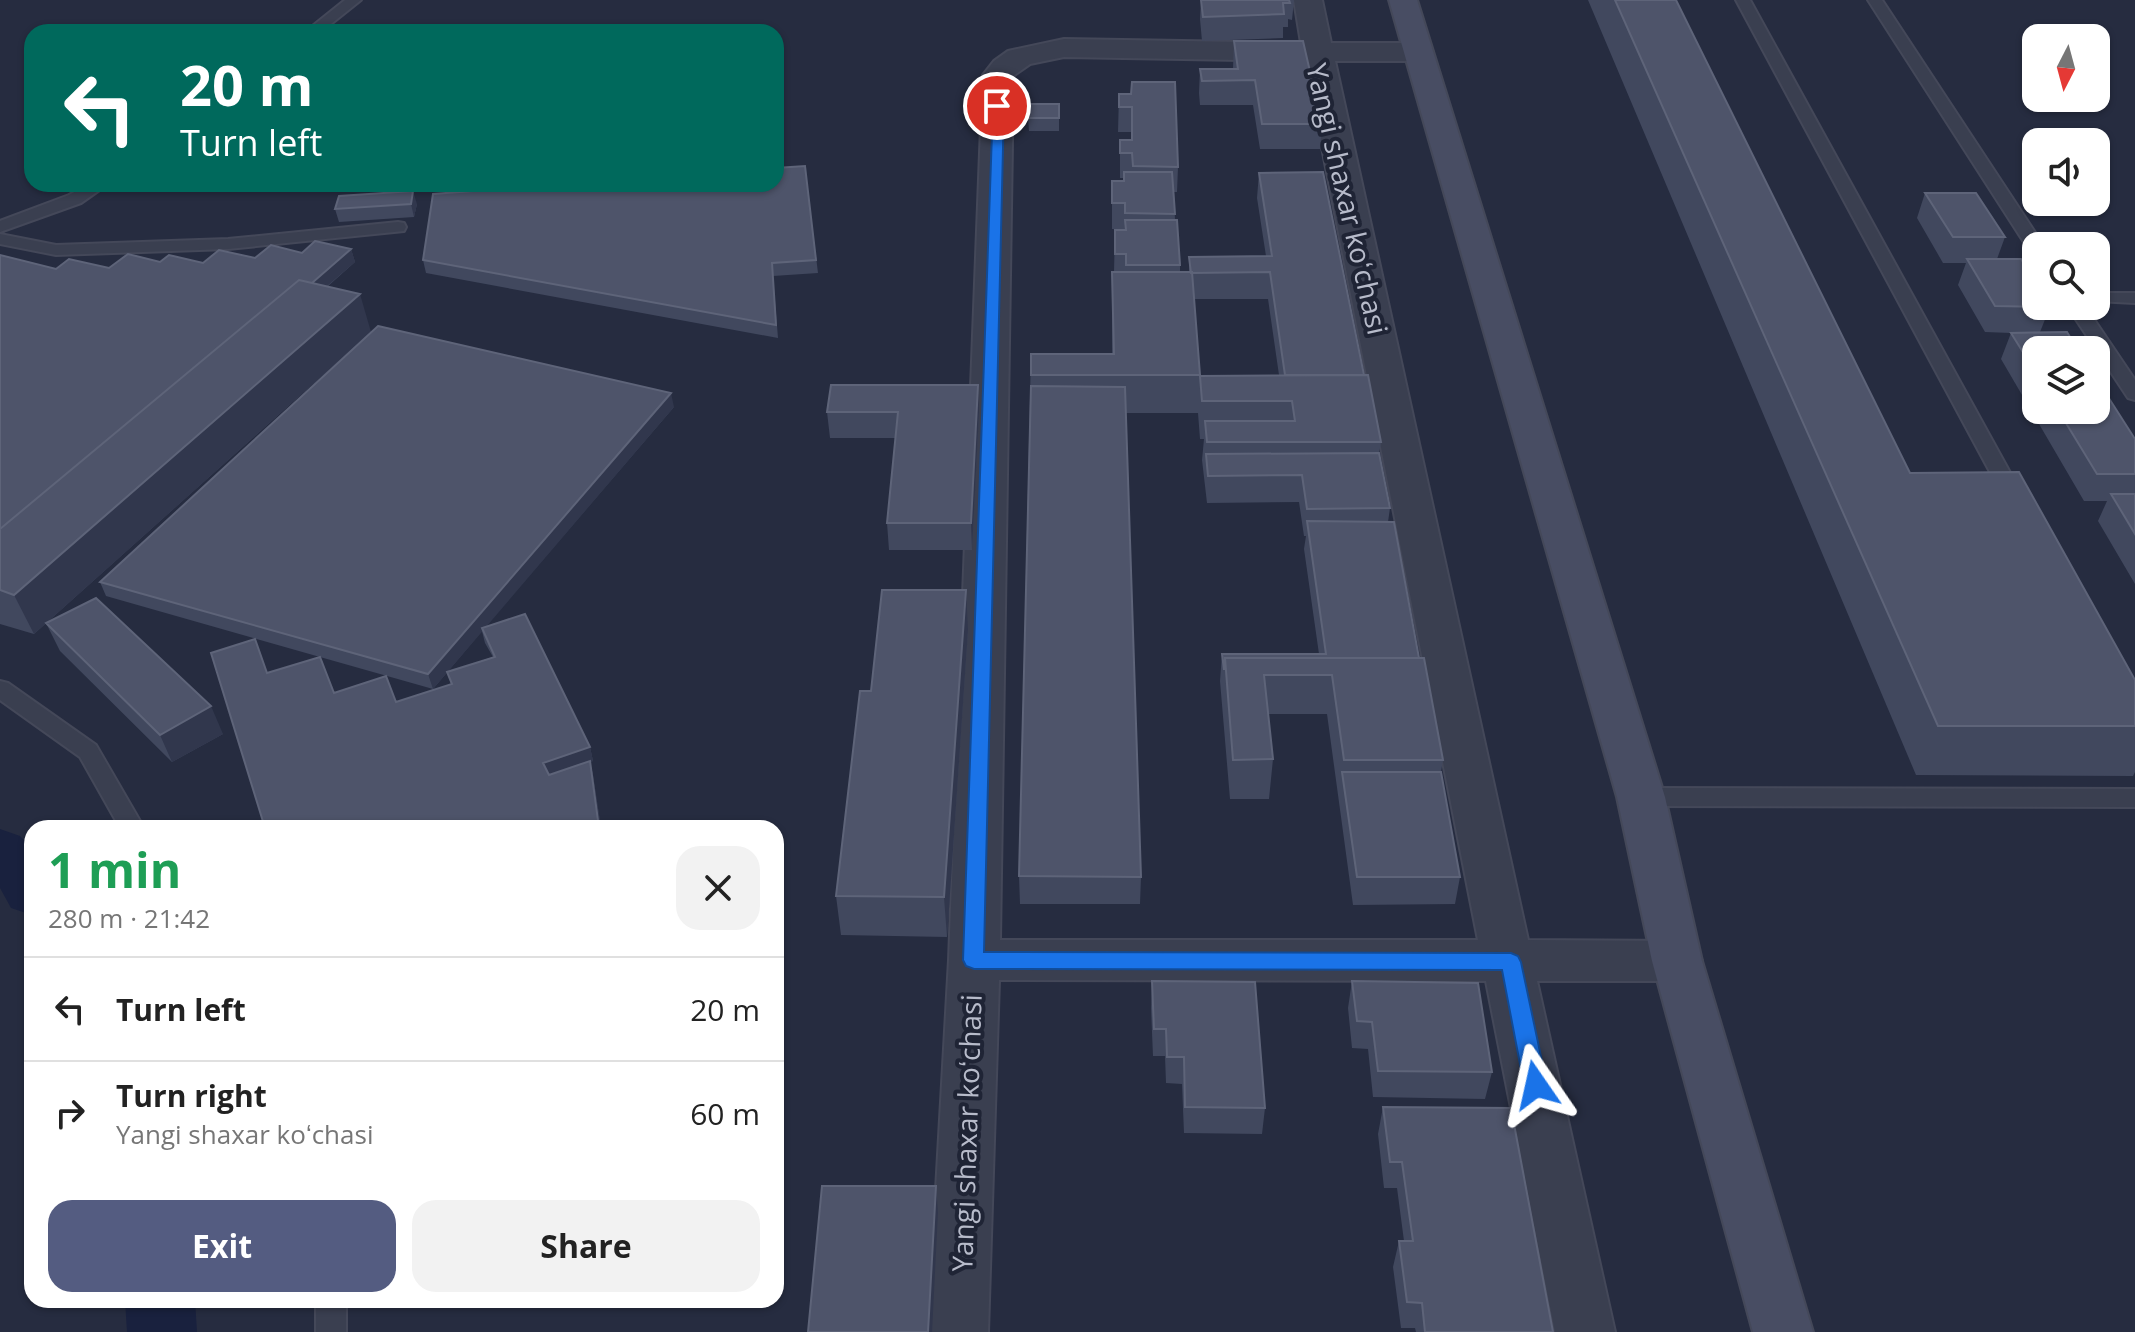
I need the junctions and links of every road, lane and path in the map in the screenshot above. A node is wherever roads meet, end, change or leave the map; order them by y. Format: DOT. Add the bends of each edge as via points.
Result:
graph roads {
  1 [pos="354,0"];
  2 [pos="1308,0"];
  3 [pos="1403,0"];
  4 [pos="1743,0"];
  5 [pos="1875,0"];
  6 [pos="322,24"];
  7 [pos="1318,52"];
  8 [pos="1418,52"];
  9 [pos="87,192"];
  10 [pos="0,227"];
  11 [pos="398,227"];
  12 [pos="2026,232"];
  13 [pos="0,239"];
  14 [pos="2110,297"];
  15 [pos="2135,298"];
  16 [pos="2085,320"];
  17 [pos="2135,394"];
  18 [pos="2022,512"];
  19 [pos="0,689"];
  20 [pos="1641,797"];
  21 [pos="2135,798"];
  22 [pos="127,820"];
  23 [pos="974,960"];
  24 [pos="1677,961"];
  25 [pos="1511,962"];
  26 [pos="331,1308"];
  27 [pos="331,1332"];
  28 [pos="958,1332"];
  29 [pos="1585,1332"];
  30 [pos="1783,1332"];
  1 -- 6 [label="lane"];
  2 -- 7 [label="street"];
  3 -- 8 [label="main road"];
  4 -- 18 [label="lane"];
  5 -- 12 [label="lane"];
  7 -- 8 [label="street"];
  7 -- 23 [label="street, Yangi shaxar koʻchasi" via="1064,48 1008,61 998,75"];
  7 -- 25 [label="street, Yangi shaxar koʻchasi"];
  8 -- 20 [label="main road"];
  9 -- 10 [label="lane"];
  11 -- 13 [label="lane" via="228,244 56,250"];
  14 -- 15 [label="lane"];
  16 -- 17 [label="lane"];
  19 -- 22 [label="lane" via="88,751"];
  20 -- 21 [label="lane"];
  20 -- 24 [label="main road"];
  23 -- 25 [label="street"];
  23 -- 28 [label="street, Yangi shaxar koʻchasi"];
  24 -- 25 [label="street"];
  24 -- 30 [label="main road"];
  25 -- 29 [label="street, Yangi shaxar koʻchasi"];
  26 -- 27 [label="lane"];
}
